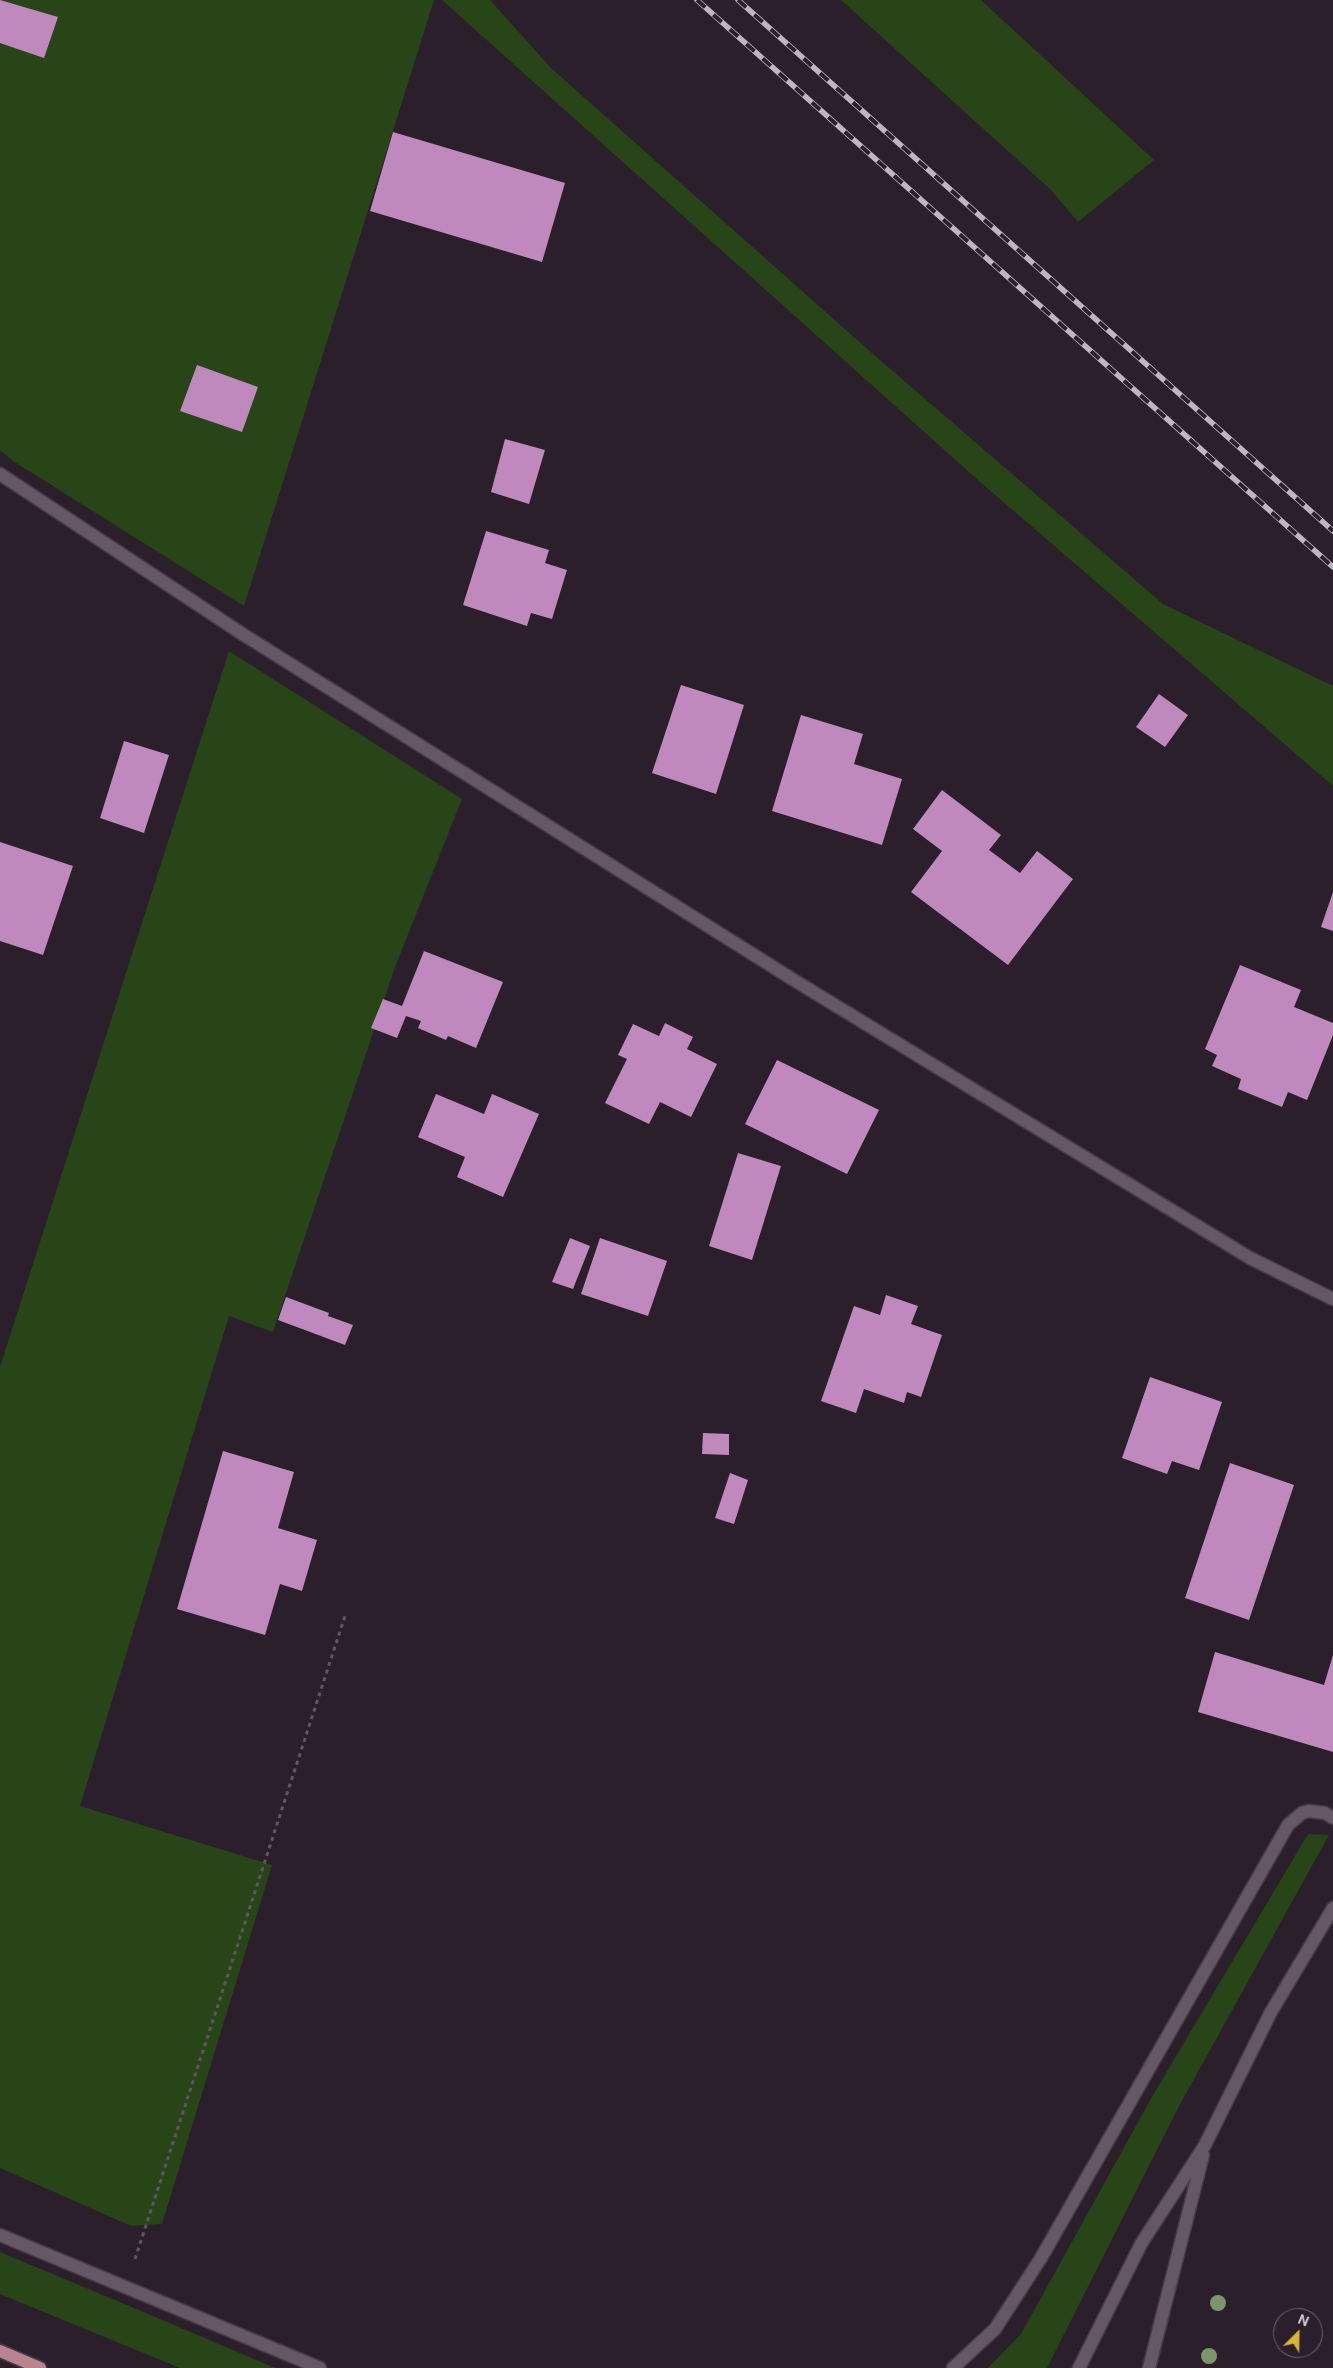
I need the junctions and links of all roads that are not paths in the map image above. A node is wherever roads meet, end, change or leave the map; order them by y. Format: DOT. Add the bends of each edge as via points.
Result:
graph roads {
  1 [pos="0,474"];
  2 [pos="1333,1299"];
  3 [pos="1333,1818"];
  4 [pos="1333,1908"];
  5 [pos="1205,2145"];
  6 [pos="0,2235"];
  7 [pos="0,2351"];
  8 [pos="40,2368"];
  9 [pos="320,2368"];
  10 [pos="953,2368"];
  11 [pos="1079,2368"];
  12 [pos="1149,2368"];
  1 -- 2 [label="street" via="244,634 797,982 1250,1258"];
  3 -- 10 [label="street" via="1309,1811 1288,1825 1041,2258 995,2329"];
  4 -- 5 [label="street" via="1271,2012"];
  5 -- 11 [label="street" via="1141,2244"];
  5 -- 12 [label="street"];
  6 -- 9 [label="street"];
  7 -- 8 [label="main road"];
}
